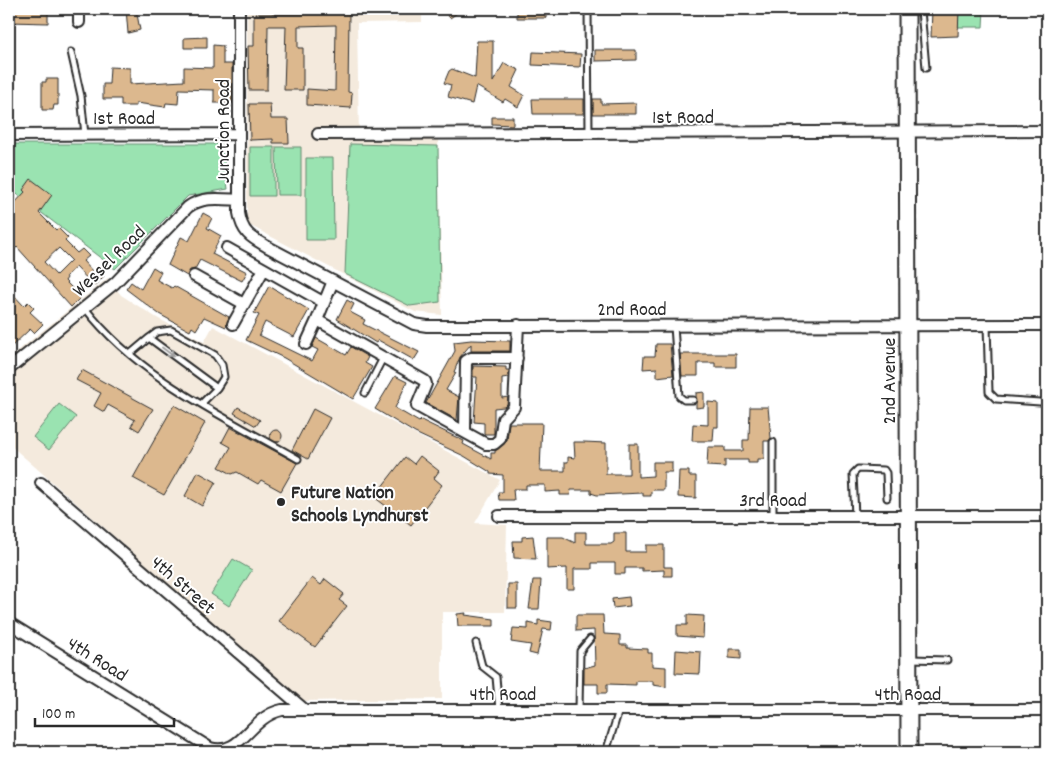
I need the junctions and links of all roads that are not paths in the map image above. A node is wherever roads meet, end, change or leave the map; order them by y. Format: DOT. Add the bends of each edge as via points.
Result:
graph roads {
  1 [pos="79,9"];
  2 [pos="239,9"];
  3 [pos="588,9"];
  4 [pos="914,11"];
  5 [pos="79,22"];
  6 [pos="71,52"];
  7 [pos="926,68"];
  8 [pos="1047,132"];
  9 [pos="907,133"];
  10 [pos="239,134"];
  11 [pos="318,134"];
  12 [pos="588,134"];
  13 [pos="9,135"];
  14 [pos="85,135"];
  15 [pos="239,200"];
  16 [pos="242,229"];
  17 [pos="227,248"];
  18 [pos="264,269"];
  19 [pos="194,276"];
  20 [pos="333,281"];
  21 [pos="323,302"];
  22 [pos="244,304"];
  23 [pos="85,308"];
  24 [pos="317,320"];
  25 [pos="233,324"];
  26 [pos="518,325"];
  27 [pos="908,325"];
  28 [pos="987,325"];
  29 [pos="1047,325"];
  30 [pos="674,326"];
  31 [pos="149,338"];
  32 [pos="306,344"];
  33 [pos="130,354"];
  34 [pos="383,358"];
  35 [pos="517,358"];
  36 [pos="9,369"];
  37 [pos="217,388"];
  38 [pos="365,393"];
  39 [pos="693,400"];
  40 [pos="1040,402"];
  41 [pos="201,404"];
  42 [pos="465,431"];
  43 [pos="773,442"];
  44 [pos="298,459"];
  45 [pos="41,483"];
  46 [pos="887,498"];
  47 [pos="499,516"];
  48 [pos="773,516"];
  49 [pos="855,516"];
  50 [pos="908,516"];
  51 [pos="1047,516"];
  52 [pos="9,622"];
  53 [pos="590,639"];
  54 [pos="476,643"];
  55 [pos="908,660"];
  56 [pos="947,660"];
  57 [pos="304,710"];
  58 [pos="499,710"];
  59 [pos="579,710"];
  60 [pos="619,710"];
  61 [pos="908,710"];
  62 [pos="1047,710"];
  63 [pos="606,752"];
  64 [pos="909,752"];
  1 -- 5 [label="street"];
  2 -- 10 [label="street, Junction Road"];
  3 -- 12 [label="lane"];
  4 -- 7 [label="lane"];
  4 -- 9 [label="street, 2nd Avenue"];
  6 -- 14 [label="lane" via="81,96"];
  8 -- 9 [label="street, 1st Road"];
  9 -- 12 [label="street, 1st Road"];
  9 -- 27 [label="street, 2nd Avenue"];
  10 -- 14 [label="street, 1st Road"];
  10 -- 15 [label="street, Junction Road"];
  11 -- 12 [label="street, 1st Road"];
  13 -- 14 [label="street, 1st Road"];
  15 -- 16 [label="street, Junction Road"];
  15 -- 23 [label="street, Wessel Road" via="198,200 188,207"];
  16 -- 20 [label="street, 2nd Road" via="247,236"];
  17 -- 18 [label="street"];
  18 -- 21 [label="street"];
  18 -- 22 [label="street"];
  19 -- 22 [label="street"];
  20 -- 21 [label="street"];
  20 -- 26 [label="street, 2nd Road" via="417,325"];
  21 -- 24 [label="street"];
  22 -- 25 [label="street"];
  23 -- 33 [label="lane" via="99,326"];
  23 -- 36 [label="street, Wessel Road"];
  24 -- 32 [label="street"];
  24 -- 34 [label="street"];
  26 -- 30 [label="street, 2nd Road"];
  26 -- 35 [label="street"];
  27 -- 28 [label="street, 2nd Road"];
  27 -- 30 [label="street, 2nd Road"];
  27 -- 50 [label="street, 2nd Avenue"];
  28 -- 29 [label="street, 2nd Road"];
  28 -- 40 [label="lane" via="989,392 996,399"];
  30 -- 39 [label="lane" via="679,396"];
  31 -- 33 [label="lane"];
  31 -- 37 [label="lane, one-way"];
  31 -- 37 [label="lane" via="164,329 171,330 215,355 222,365 224,377"];
  33 -- 41 [label="lane" via="174,389"];
  34 -- 38 [label="lane"];
  34 -- 42 [label="street" via="426,382 418,407"];
  35 -- 42 [label="street" via="471,358 466,362"];
  35 -- 42 [label="street" via="514,407 502,419 500,440 486,444"];
  37 -- 41 [label="lane"];
  41 -- 44 [label="lane"];
  43 -- 48 [label="lane"];
  45 -- 57 [label="street, 4th Street"];
  46 -- 49 [label="lane" via="884,470 858,469 853,474"];
  47 -- 48 [label="street, 3rd Road"];
  48 -- 49 [label="street, 3rd Road"];
  49 -- 50 [label="street, 3rd Road"];
  50 -- 51 [label="street, 3rd Road"];
  50 -- 55 [label="street, 2nd Avenue"];
  52 -- 57 [label="street, 4th Road" via="210,748 232,747 262,717 273,712"];
  53 -- 59 [label="lane" via="580,651"];
  54 -- 58 [label="lane" via="482,666 496,677"];
  55 -- 56 [label="lane"];
  55 -- 61 [label="street, 2nd Avenue"];
  57 -- 58 [label="street, 4th Road"];
  58 -- 59 [label="street, 4th Road"];
  59 -- 60 [label="street, 4th Road"];
  60 -- 61 [label="street, 4th Road"];
  60 -- 63 [label="lane"];
  61 -- 62 [label="street, 4th Road"];
  61 -- 64 [label="street, 2nd Avenue"];
}
